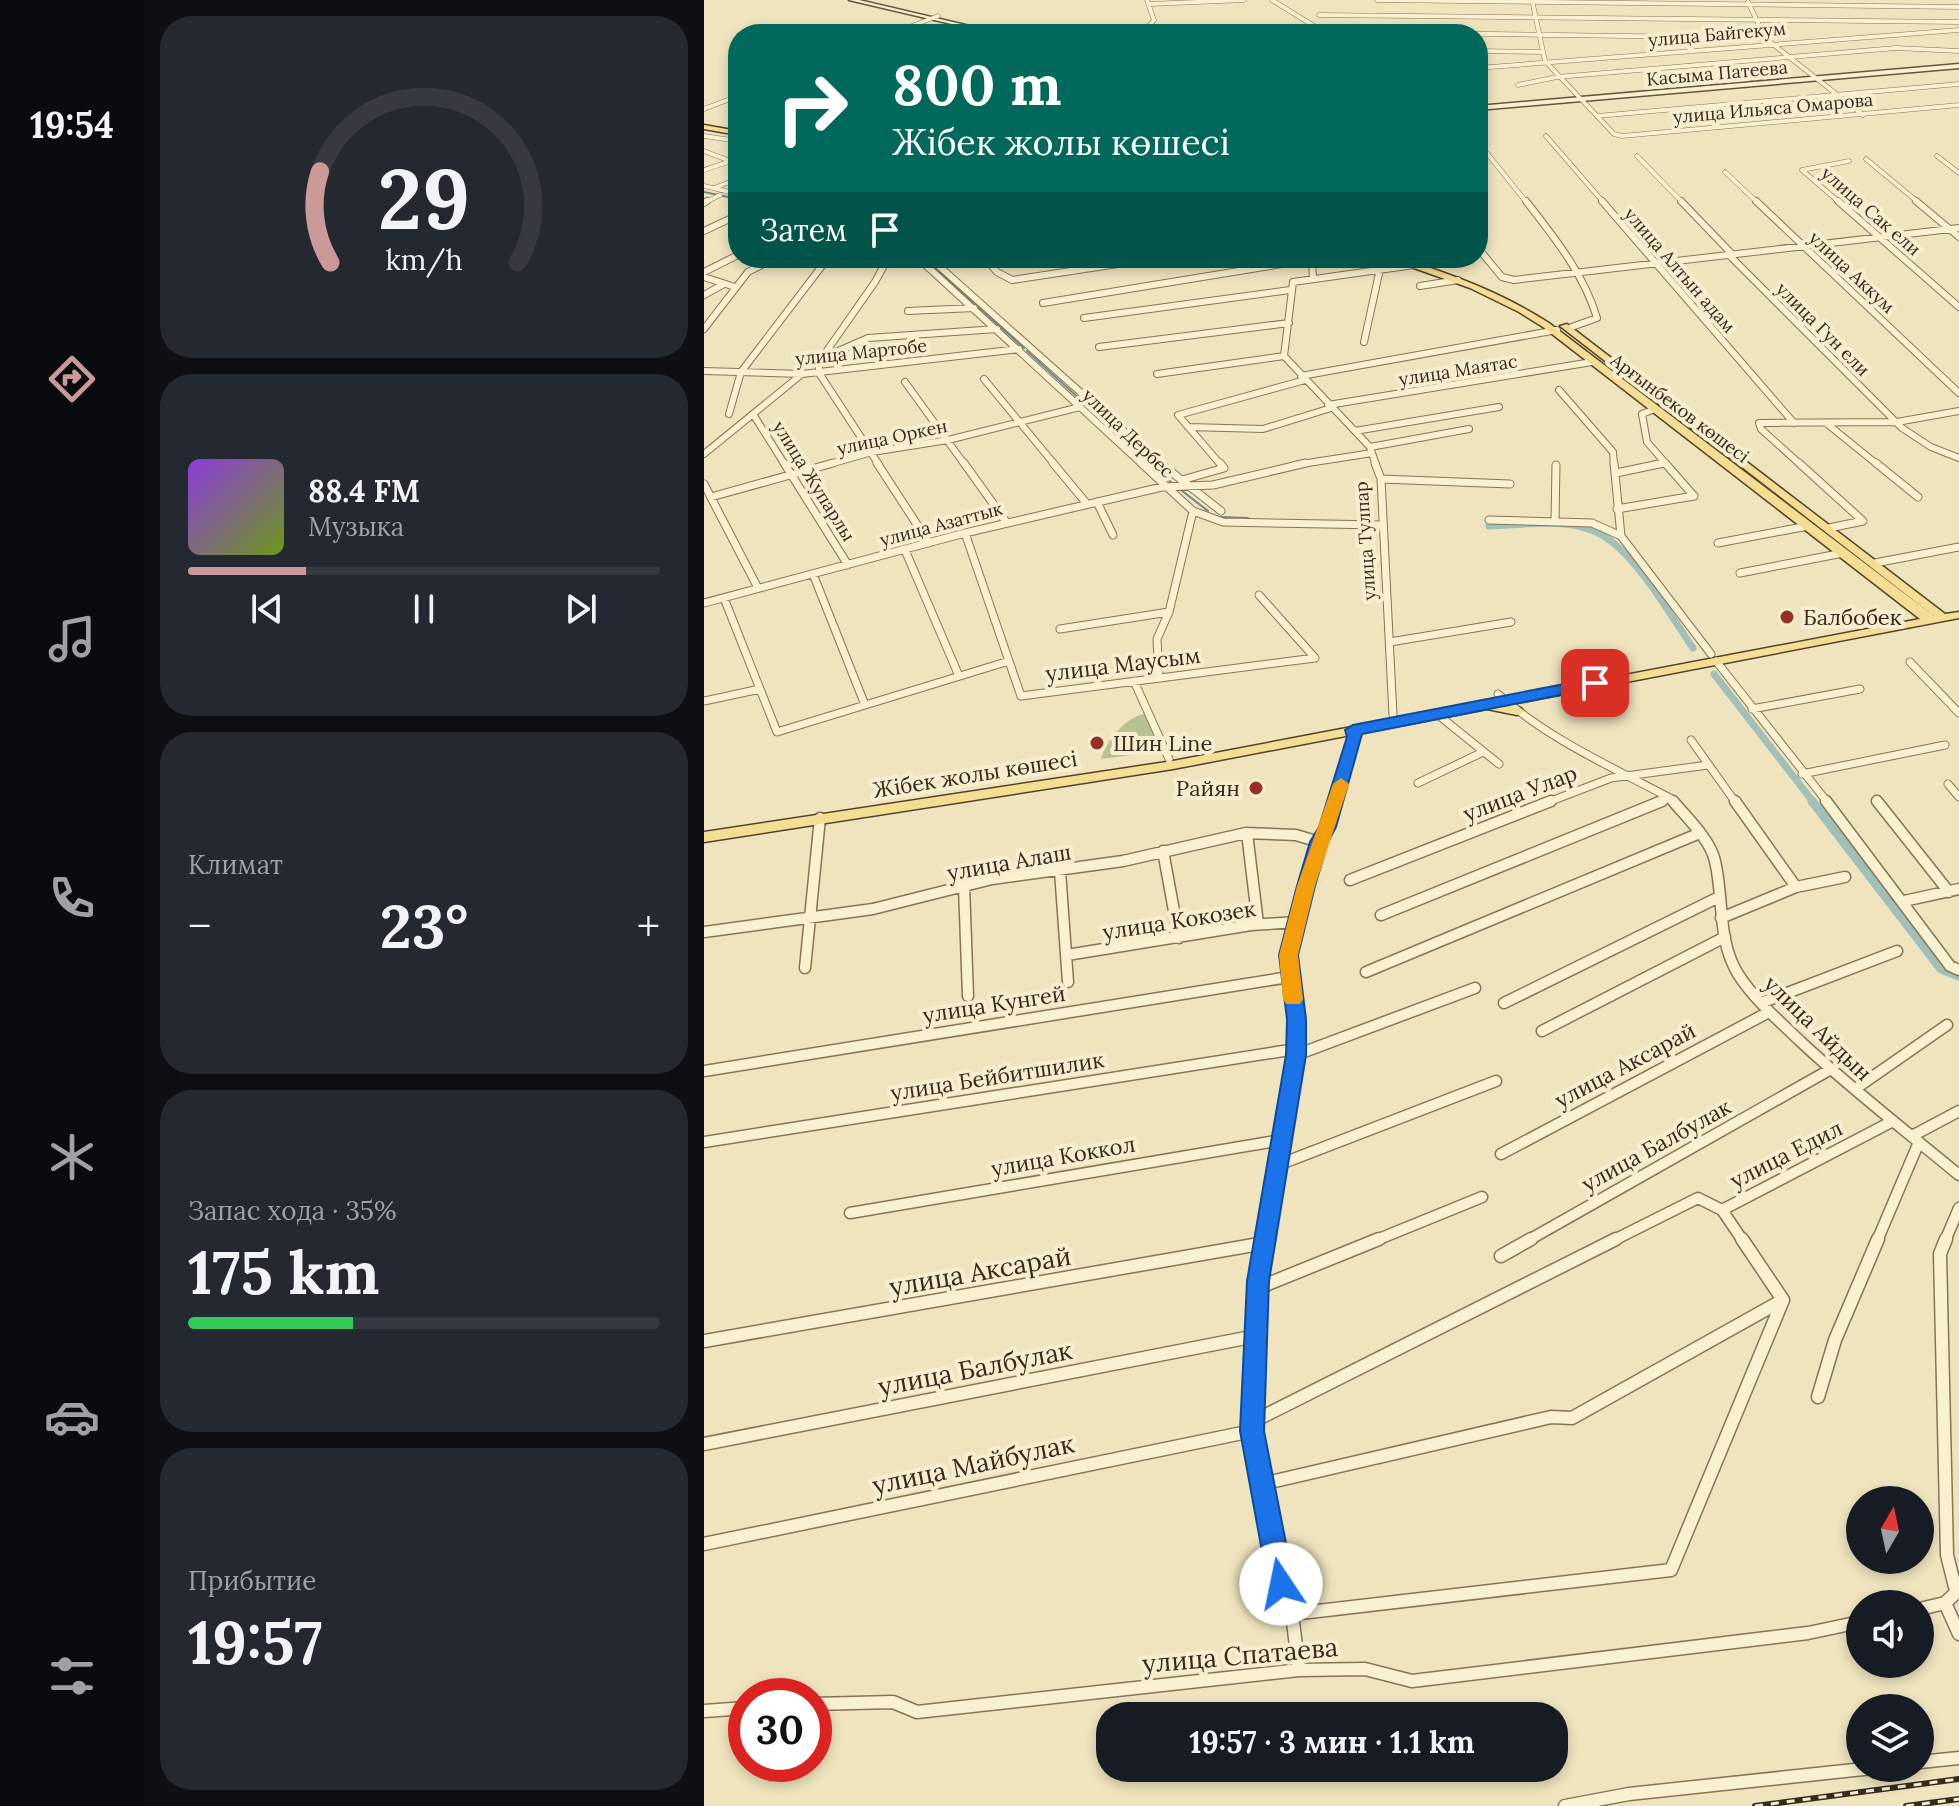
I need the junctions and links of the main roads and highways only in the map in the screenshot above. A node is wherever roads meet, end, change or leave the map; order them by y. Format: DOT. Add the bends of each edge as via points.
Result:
graph roads {
  1 [pos="852,0"];
  2 [pos="869,0"];
  3 [pos="937,18"];
  4 [pos="922,19"];
  5 [pos="961,24"];
  6 [pos="967,24"];
  7 [pos="1959,66"];
  8 [pos="1488,107"];
  9 [pos="704,131"];
  10 [pos="728,135"];
  11 [pos="1429,268"];
  12 [pos="1434,268"];
  13 [pos="1563,329"];
  14 [pos="1727,450"];
  15 [pos="1715,453"];
  16 [pos="1894,593"];
  17 [pos="1919,598"];
  18 [pos="1958,611"];
  19 [pos="1933,617"];
  20 [pos="1894,620"];
  21 [pos="1714,658"];
  22 [pos="1502,697"];
  23 [pos="1483,705"];
  24 [pos="1517,711"];
  25 [pos="704,829"];
  26 [pos="704,837"];
  1 -- 4 [label="main road"];
  2 -- 3 [label="main road"];
  3 -- 4 [label="main road"];
  3 -- 4 [label="main road"];
  3 -- 5 [label="main road"];
  3 -- 6 [label="main road"];
  7 -- 8 [label="main road, Касыма Патеева"];
  9 -- 10 [label="main road"];
  11 -- 13 [label="main road, Арғынбеков көшесі"];
  12 -- 13 [label="main road, Арғынбеков көшесі" via="1495,288"];
  13 -- 14 [label="main road, Арғынбеков көшесі"];
  13 -- 15 [label="main road, Арғынбеков көшесі" via="1592,362"];
  14 -- 15 [label="main road"];
  14 -- 17 [label="main road, Арғынбеков көшесі"];
  15 -- 16 [label="main road, Арғынбеков көшесі"];
  16 -- 19 [label="main road, Арғынбеков көшесі"];
  16 -- 20 [label="main road" via="1899,608"];
  17 -- 18 [label="main road"];
  17 -- 19 [label="main road, Арғынбеков көшесі"];
  18 -- 19 [label="main road, Жібек жолы көшесі"];
  19 -- 20 [label="main road, Жібек жолы көшесі"];
  19 -- 21 [label="main road, Жібек жолы көшесі"];
  20 -- 21 [label="main road, Жібек жолы көшесі"];
  21 -- 22 [label="main road, Жібек жолы көшесі"];
  22 -- 23 [label="main road, Жібек жолы көшесі"];
  22 -- 25 [label="main road, Жібек жолы көшесі" via="1169,759"];
  23 -- 24 [label="main road"];
  23 -- 26 [label="main road, Жібек жолы көшесі" via="1173,765"];
}
